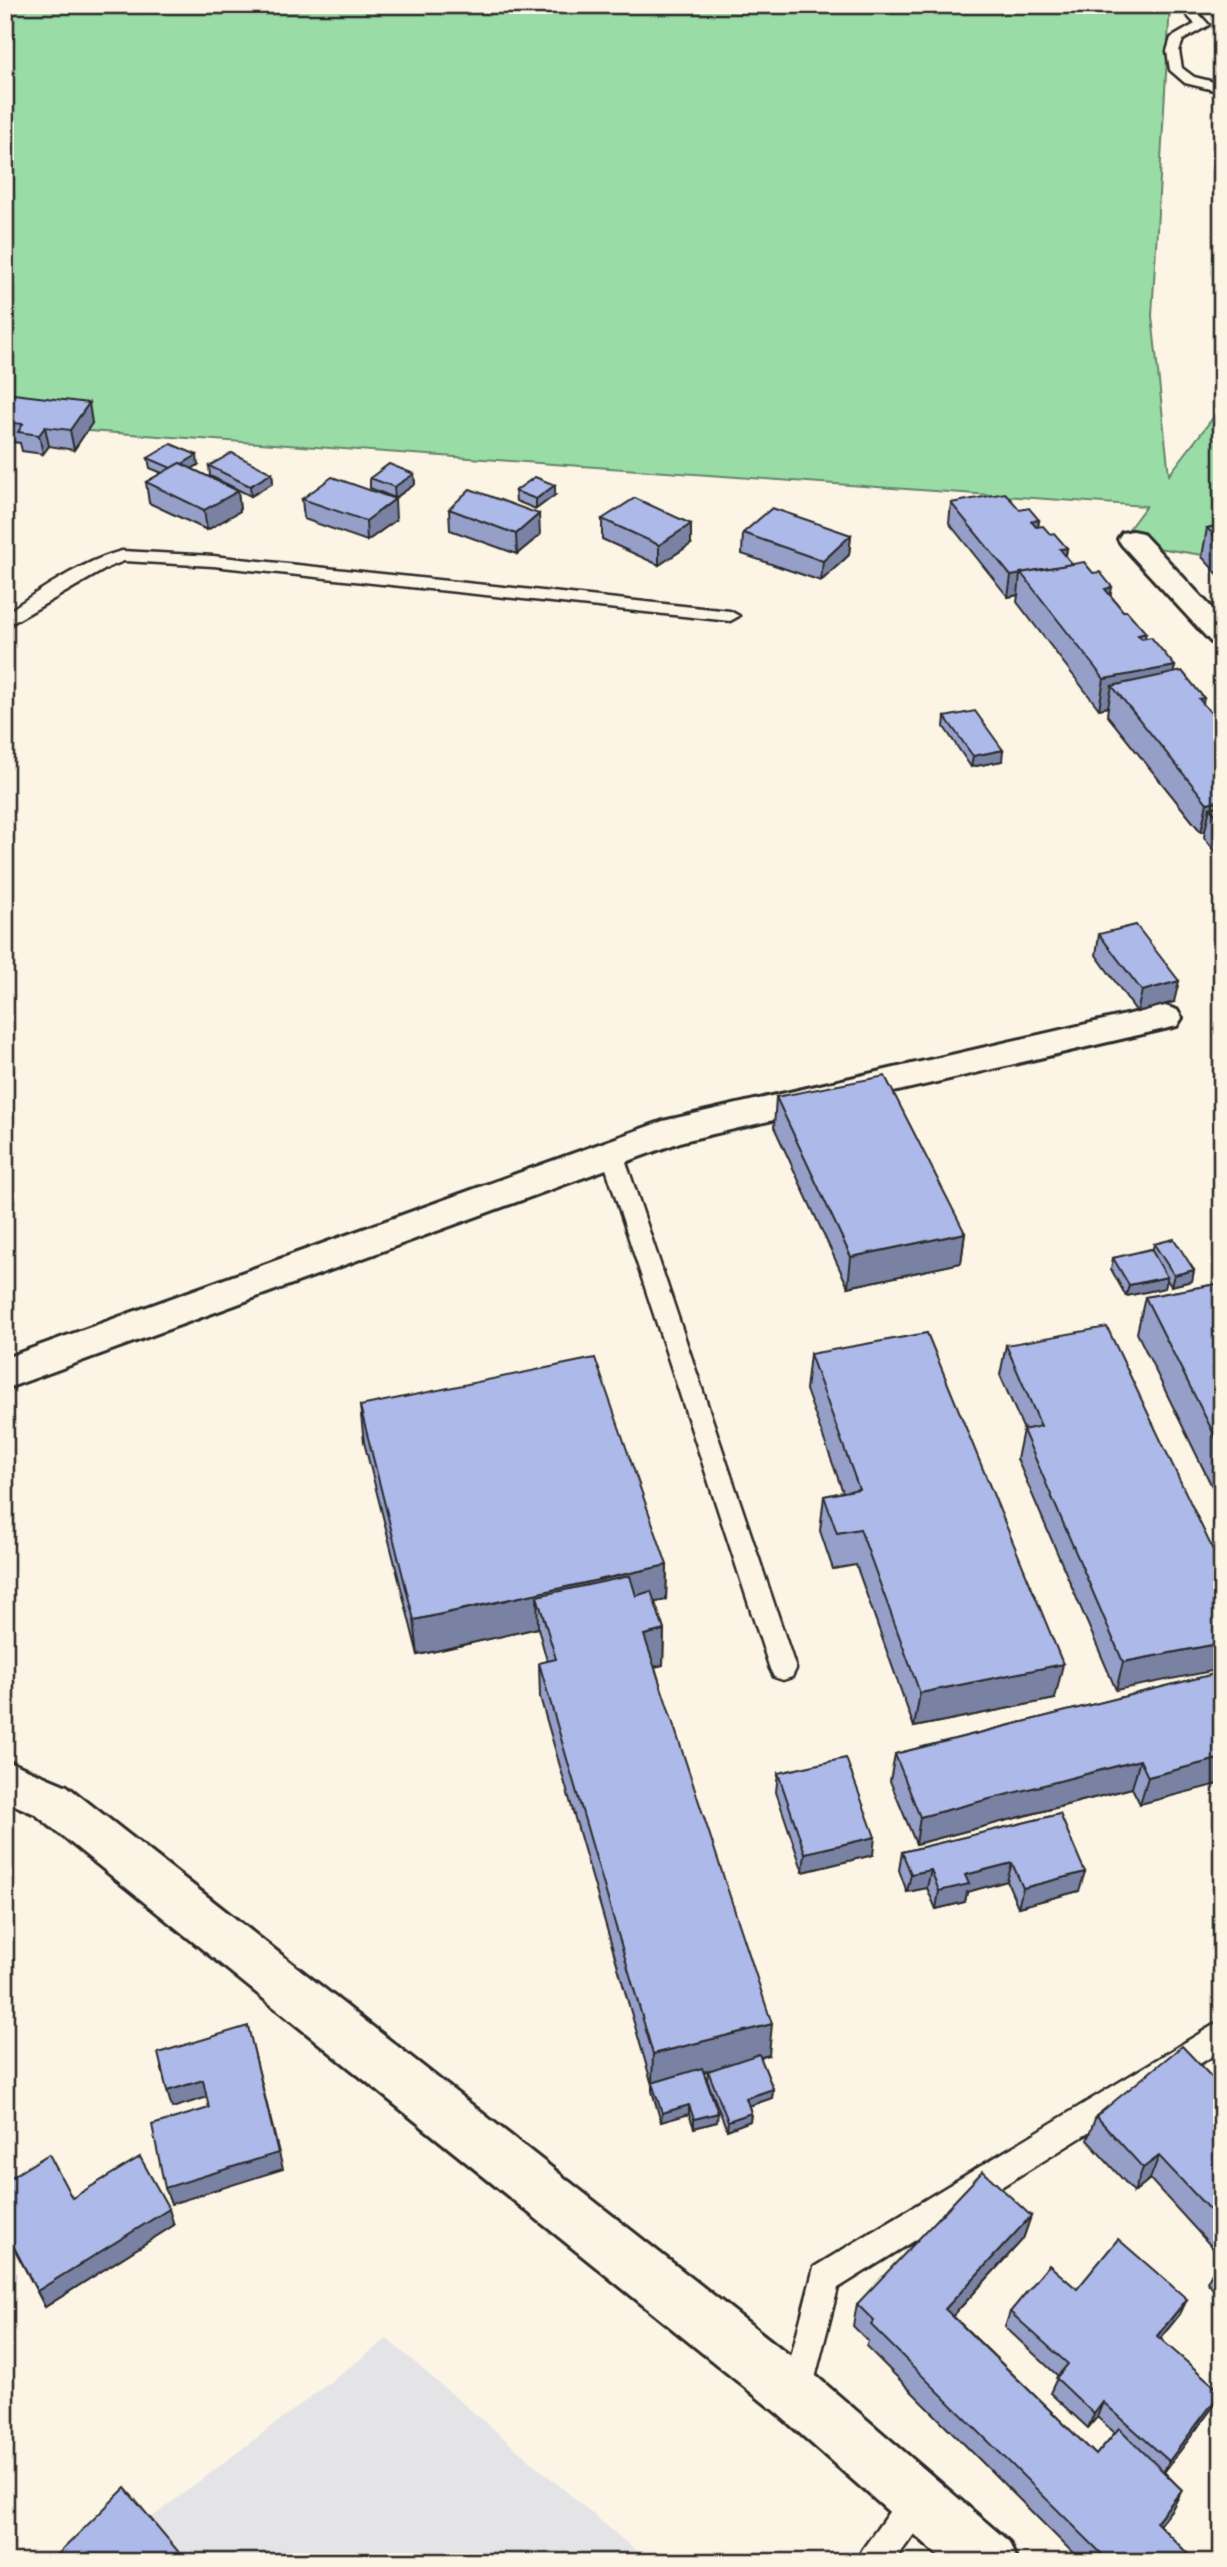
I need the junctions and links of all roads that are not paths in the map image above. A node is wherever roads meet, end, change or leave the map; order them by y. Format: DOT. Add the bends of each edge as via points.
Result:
graph roads {
  1 [pos="1184,5"];
  2 [pos="1222,88"];
  3 [pos="1132,539"];
  4 [pos="730,616"];
  5 [pos="5,622"];
  6 [pos="1222,637"];
  7 [pos="1165,1018"];
  8 [pos="612,1153"];
  9 [pos="5,1374"];
  10 [pos="783,1669"];
  11 [pos="5,1780"];
  12 [pos="1222,2034"];
  13 [pos="797,2395"];
  14 [pos="918,2500"];
  15 [pos="874,2562"];
  16 [pos="989,2562"];
  1 -- 2 [label="lane" via="1203,25 1177,38 1172,62 1175,71 1185,79"];
  3 -- 6 [label="street"];
  4 -- 5 [label="lane" via="213,561 122,556 103,562"];
  7 -- 8 [label="street" via="676,1130"];
  8 -- 9 [label="street"];
  8 -- 10 [label="lane"];
  11 -- 13 [label="street" via="51,1800"];
  12 -- 13 [label="lane" via="825,2278"];
  13 -- 14 [label="street"];
  14 -- 15 [label="lane"];
  14 -- 16 [label="street"];
}
